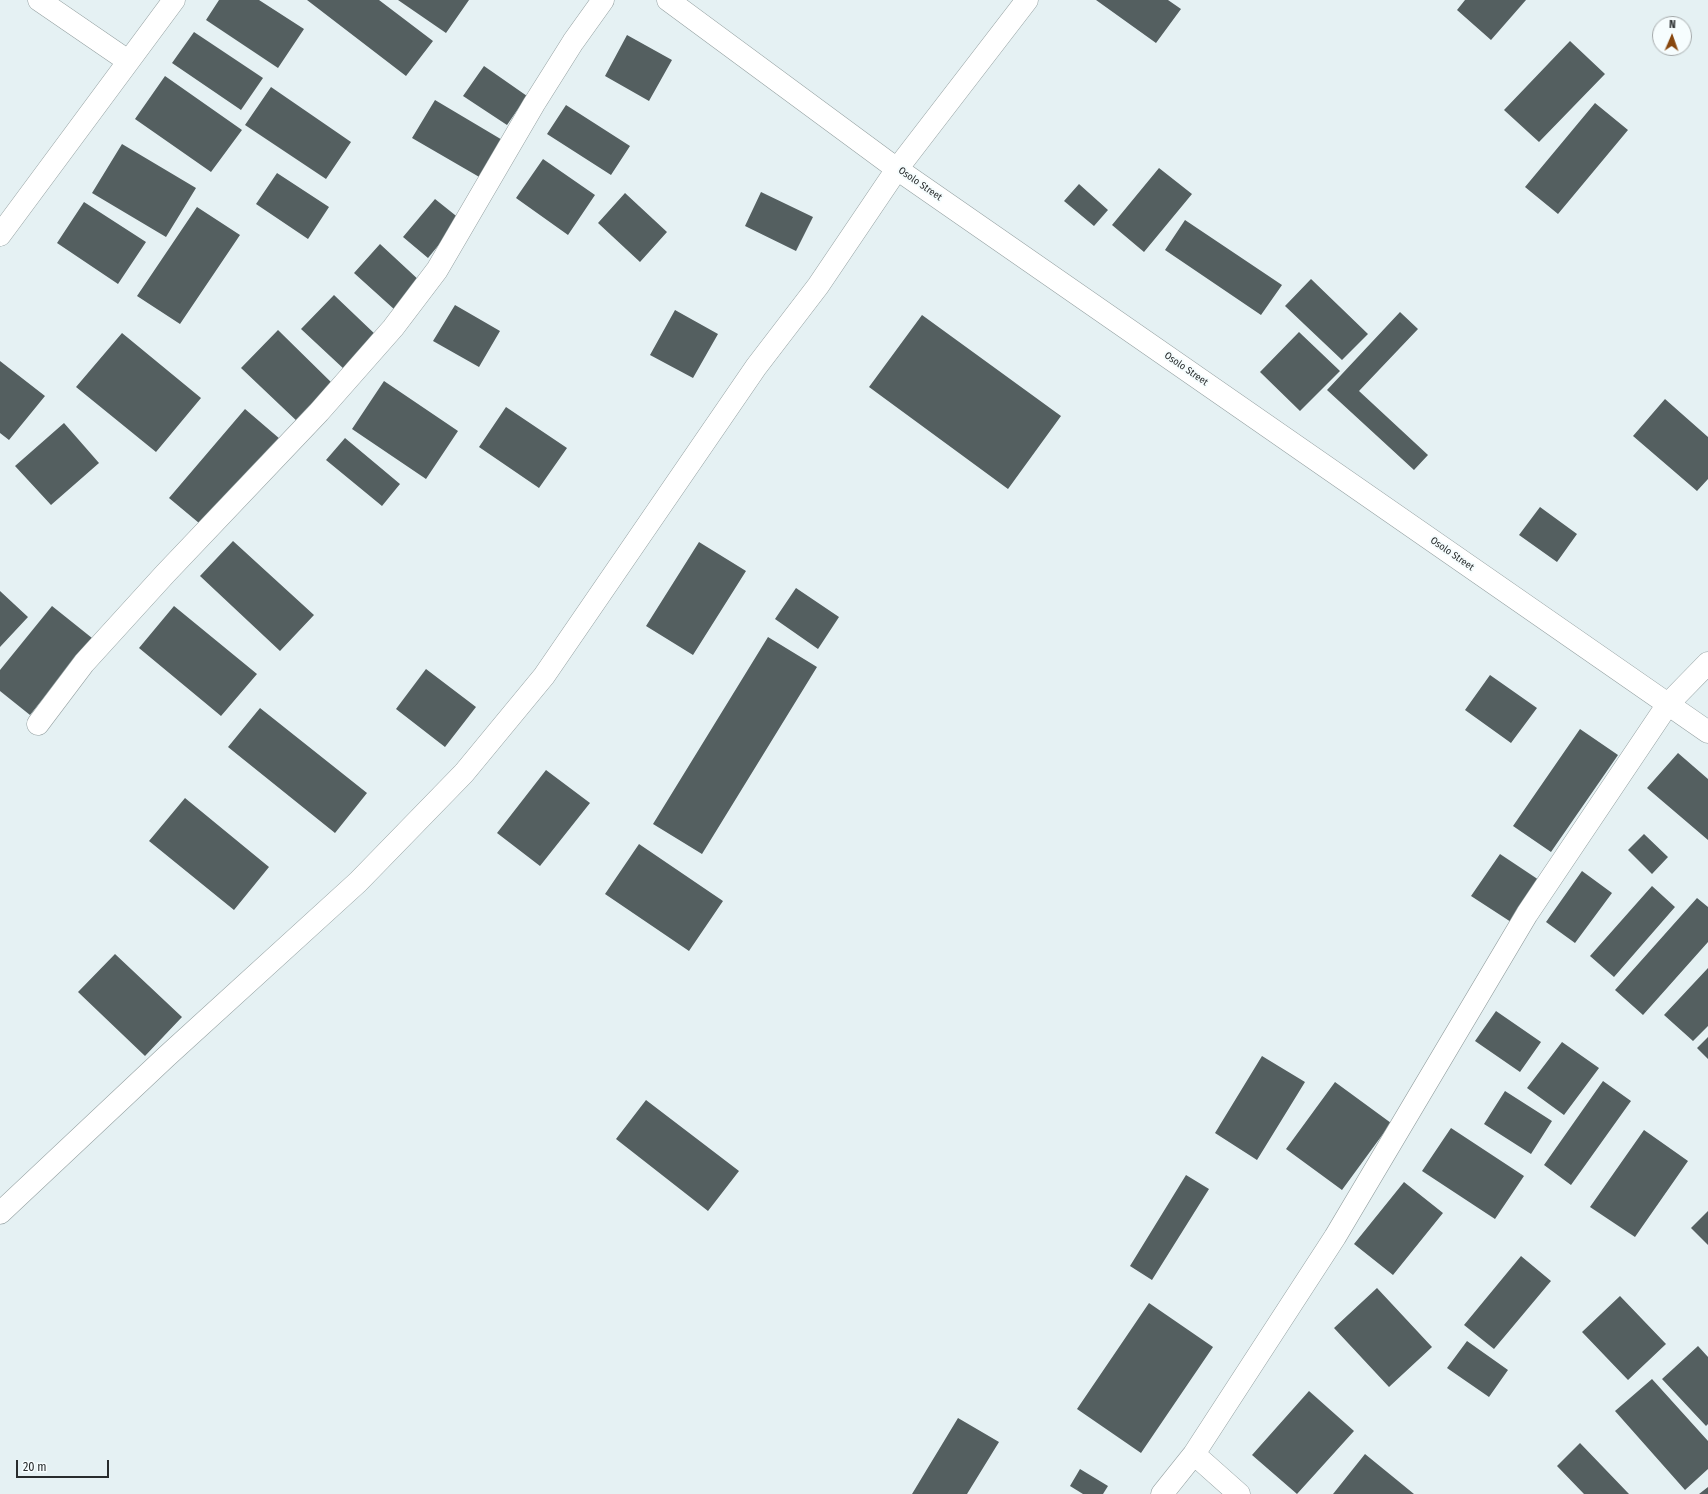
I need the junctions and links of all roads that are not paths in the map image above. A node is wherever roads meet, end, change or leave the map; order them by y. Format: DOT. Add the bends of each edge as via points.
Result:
graph roads {
  1 [pos="39,0"];
  2 [pos="174,0"];
  3 [pos="603,0"];
  4 [pos="668,0"];
  5 [pos="1027,0"];
  6 [pos="128,61"];
  7 [pos="897,169"];
  8 [pos="0,235"];
  9 [pos="1708,663"];
  10 [pos="1668,704"];
  11 [pos="38,724"];
  12 [pos="1708,732"];
  13 [pos="0,1213"];
  14 [pos="1194,1454"];
  15 [pos="1162,1494"];
  16 [pos="1239,1494"];
  1 -- 6 [label="street"];
  2 -- 6 [label="street"];
  3 -- 11 [label="street" via="534,104 438,270 393,328 84,664"];
  4 -- 7 [label="street, Osolo Street"];
  5 -- 7 [label="street"];
  6 -- 8 [label="street"];
  7 -- 10 [label="street, Osolo Street"];
  7 -- 13 [label="street" via="818,286 756,367 544,676 464,773 358,882"];
  9 -- 10 [label="street"];
  10 -- 12 [label="street, Osolo Street"];
  10 -- 14 [label="street" via="1527,914 1335,1237"];
  14 -- 15 [label="street"];
  14 -- 16 [label="street"];
}
